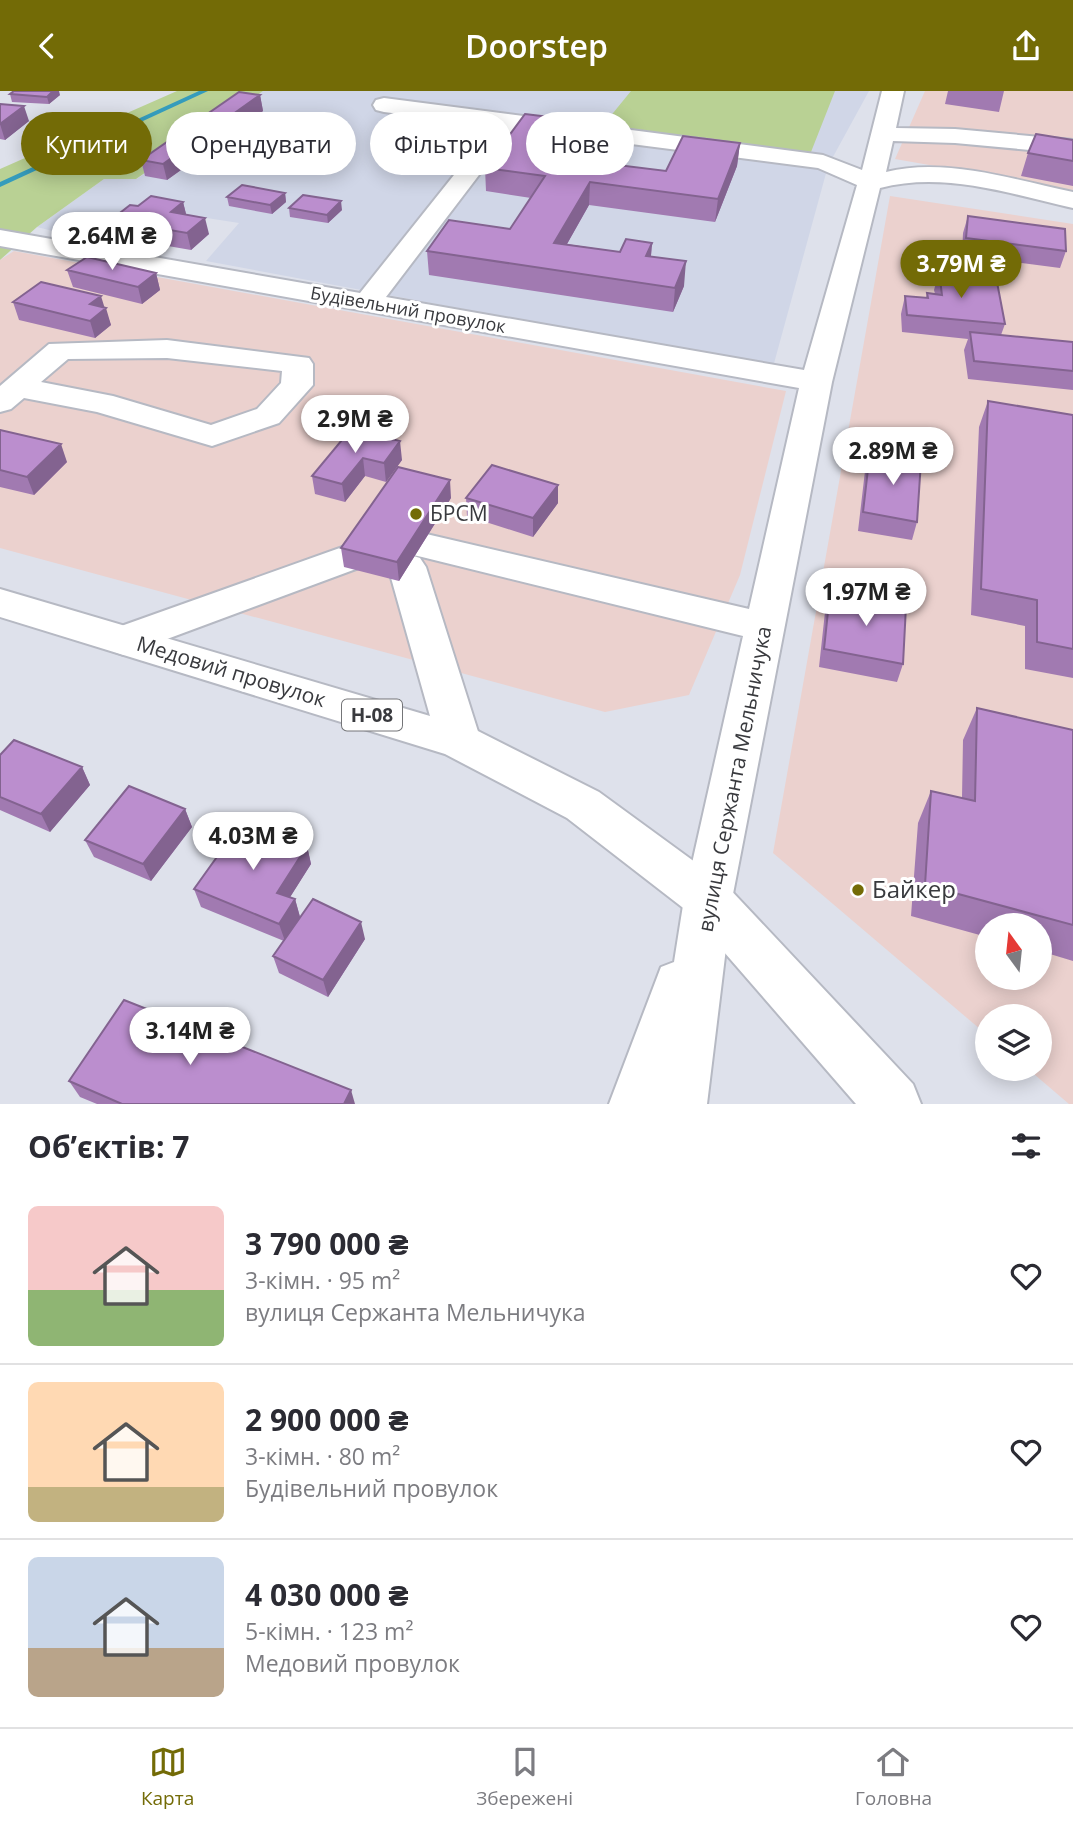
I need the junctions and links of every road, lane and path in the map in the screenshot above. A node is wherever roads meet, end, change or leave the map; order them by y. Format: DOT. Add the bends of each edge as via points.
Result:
graph roads {
  1 [pos="893,91"];
  2 [pos="384,105"];
  3 [pos="438,112"];
  4 [pos="512,122"];
  5 [pos="881,134"];
  6 [pos="1073,146"];
  7 [pos="466,175"];
  8 [pos="872,183"];
  9 [pos="1073,199"];
  10 [pos="0,238"];
  11 [pos="367,303"];
  12 [pos="816,382"];
  13 [pos="8,395"];
  14 [pos="351,557"];
  15 [pos="0,603"];
  16 [pos="765,627"];
  17 [pos="124,641"];
  18 [pos="459,741"];
  19 [pos="708,899"];
  20 [pos="637,1104"];
  21 [pos="679,1104"];
  22 [pos="893,1104"];
  1 -- 5 [label="street, вулиця Сержанта Мельничука"];
  2 -- 3 [label="street"];
  4 -- 8 [label="street" via="822,162"];
  5 -- 6 [label="street"];
  5 -- 8 [label="street, вулиця Сержанта Мельничука"];
  7 -- 11 [label="street"];
  8 -- 9 [label="street" via="894,175 922,174"];
  8 -- 12 [label="street, вулиця Сержанта Мельничука" via="863,198"];
  10 -- 11 [label="street, Будівельний провулок"];
  11 -- 12 [label="street, Будівельний провулок"];
  12 -- 16 [label="street, вулиця Сержанта Мельничука"];
  13 -- 13 [label="street" via="60,350 167,349 298,364 297,385 268,416 212,436 102,403"];
  14 -- 17 [label="street"];
  15 -- 17 [label="street, Медовий провулок / Н-08"];
  16 -- 18 [label="street" via="415,556"];
  16 -- 19 [label="street, вулиця Сержанта Мельничука"];
  17 -- 18 [label="street, Медовий провулок / Н-08"];
  18 -- 19 [label="street, Медовий провулок / Н-08" via="583,804"];
  19 -- 20 [label="street"];
  19 -- 21 [label="street, вулиця Сержанта Мельничука"];
  19 -- 22 [label="street, Н-08"];
}
